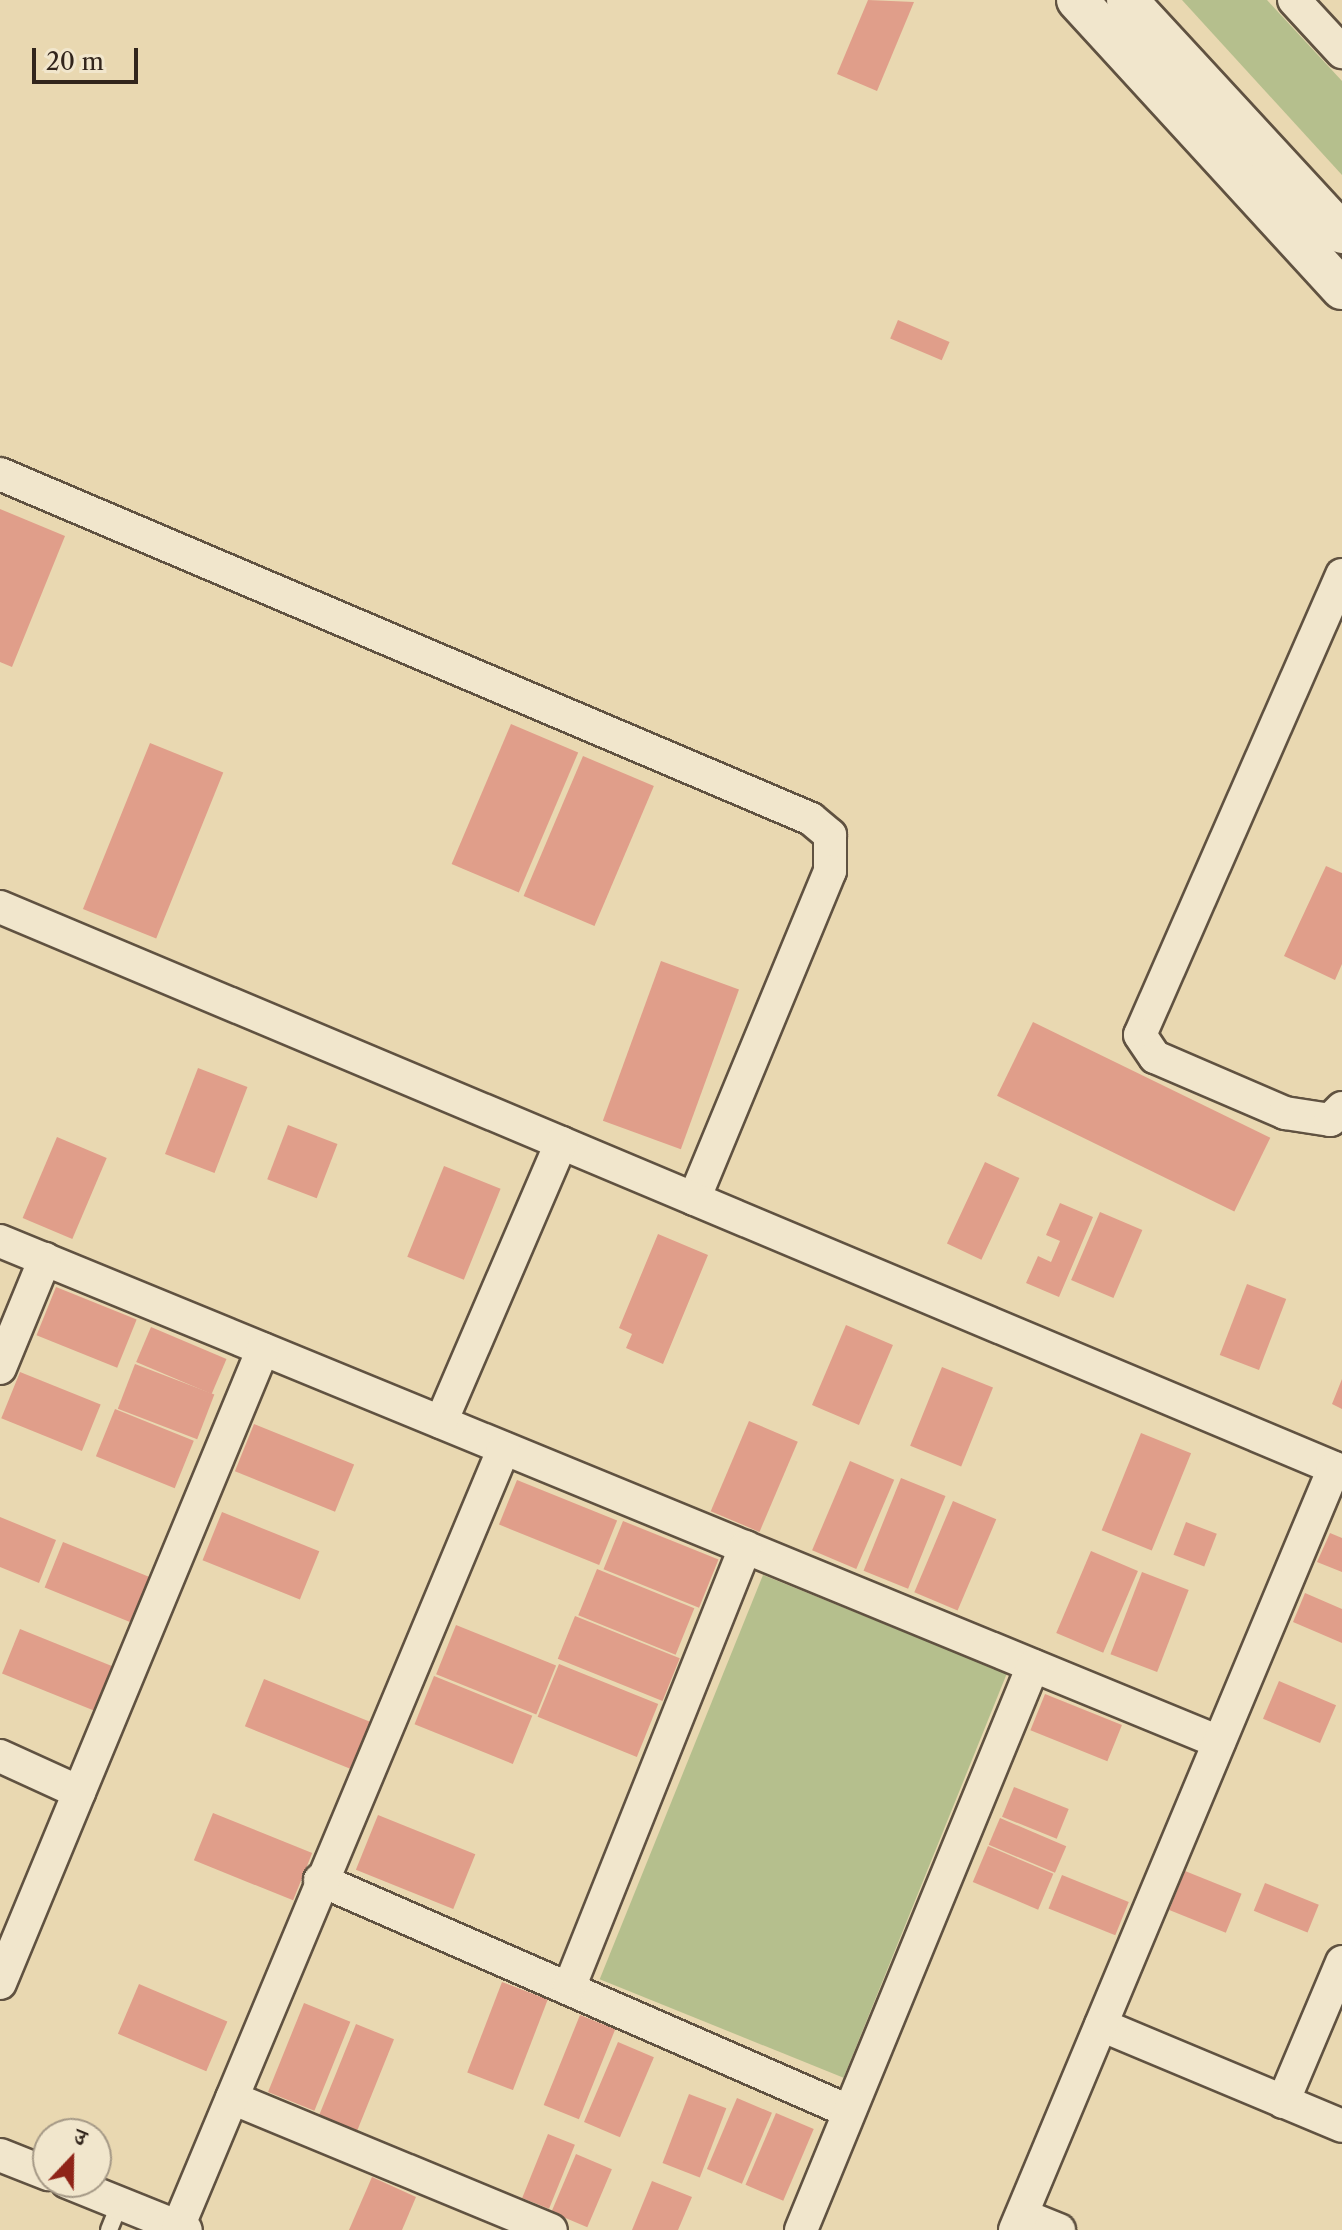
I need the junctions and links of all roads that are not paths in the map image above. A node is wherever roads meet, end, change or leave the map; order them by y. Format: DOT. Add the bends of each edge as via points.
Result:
graph roads {
  1 [pos="1077,0"];
  2 [pos="1127,0"];
  3 [pos="1294,0"];
  4 [pos="1342,52"];
  5 [pos="1342,233"];
  6 [pos="1342,289"];
  7 [pos="0,474"];
  8 [pos="1342,575"];
  9 [pos="0,907"];
  10 [pos="1342,1108"];
  11 [pos="561,1143"];
  12 [pos="694,1199"];
  13 [pos="0,1241"];
  14 [pos="45,1259"];
  15 [pos="263,1349"];
  16 [pos="0,1368"];
  17 [pos="441,1422"];
  18 [pos="504,1448"];
  19 [pos="1338,1469"];
  20 [pos="745,1547"];
  21 [pos="1033,1666"];
  22 [pos="1219,1742"];
  23 [pos="0,1756"];
  24 [pos="79,1792"];
  25 [pos="320,1880"];
  26 [pos="1342,1962"];
  27 [pos="0,1983"];
  28 [pos="569,1988"];
  29 [pos="1101,2025"];
  30 [pos="232,2098"];
  31 [pos="1283,2102"];
  32 [pos="846,2110"];
  33 [pos="1342,2126"];
  34 [pos="0,2155"];
  35 [pos="32,2168"];
  36 [pos="88,2198"];
  37 [pos="114,2217"];
  38 [pos="1018,2222"];
  39 [pos="182,2228"];
  40 [pos="551,2230"];
  41 [pos="801,2230"];
  42 [pos="1059,2230"];
  1 -- 6 [label="street"];
  2 -- 5 [label="street"];
  3 -- 4 [label="street"];
  7 -- 12 [label="street" via="811,819 830,835 830,871"];
  8 -- 10 [label="street" via="1140,1035 1155,1057 1285,1113 1330,1120"];
  9 -- 11 [label="street"];
  11 -- 12 [label="street"];
  11 -- 17 [label="street"];
  12 -- 19 [label="street"];
  13 -- 14 [label="street"];
  14 -- 15 [label="street"];
  14 -- 16 [label="street"];
  15 -- 17 [label="street"];
  15 -- 24 [label="street"];
  17 -- 18 [label="street"];
  18 -- 20 [label="street"];
  18 -- 25 [label="street"];
  19 -- 22 [label="street"];
  20 -- 21 [label="street"];
  20 -- 28 [label="street"];
  21 -- 22 [label="street"];
  21 -- 32 [label="street"];
  22 -- 29 [label="street"];
  23 -- 24 [label="street"];
  24 -- 27 [label="street"];
  25 -- 28 [label="street"];
  25 -- 30 [label="street"];
  26 -- 31 [label="street"];
  28 -- 32 [label="street"];
  29 -- 31 [label="street"];
  29 -- 38 [label="street"];
  30 -- 39 [label="street"];
  30 -- 40 [label="street"];
  31 -- 33 [label="street"];
  32 -- 41 [label="street"];
  34 -- 35 [label="street"];
  36 -- 37 [label="street"];
  37 -- 39 [label="street"];
  38 -- 42 [label="street"];
}
